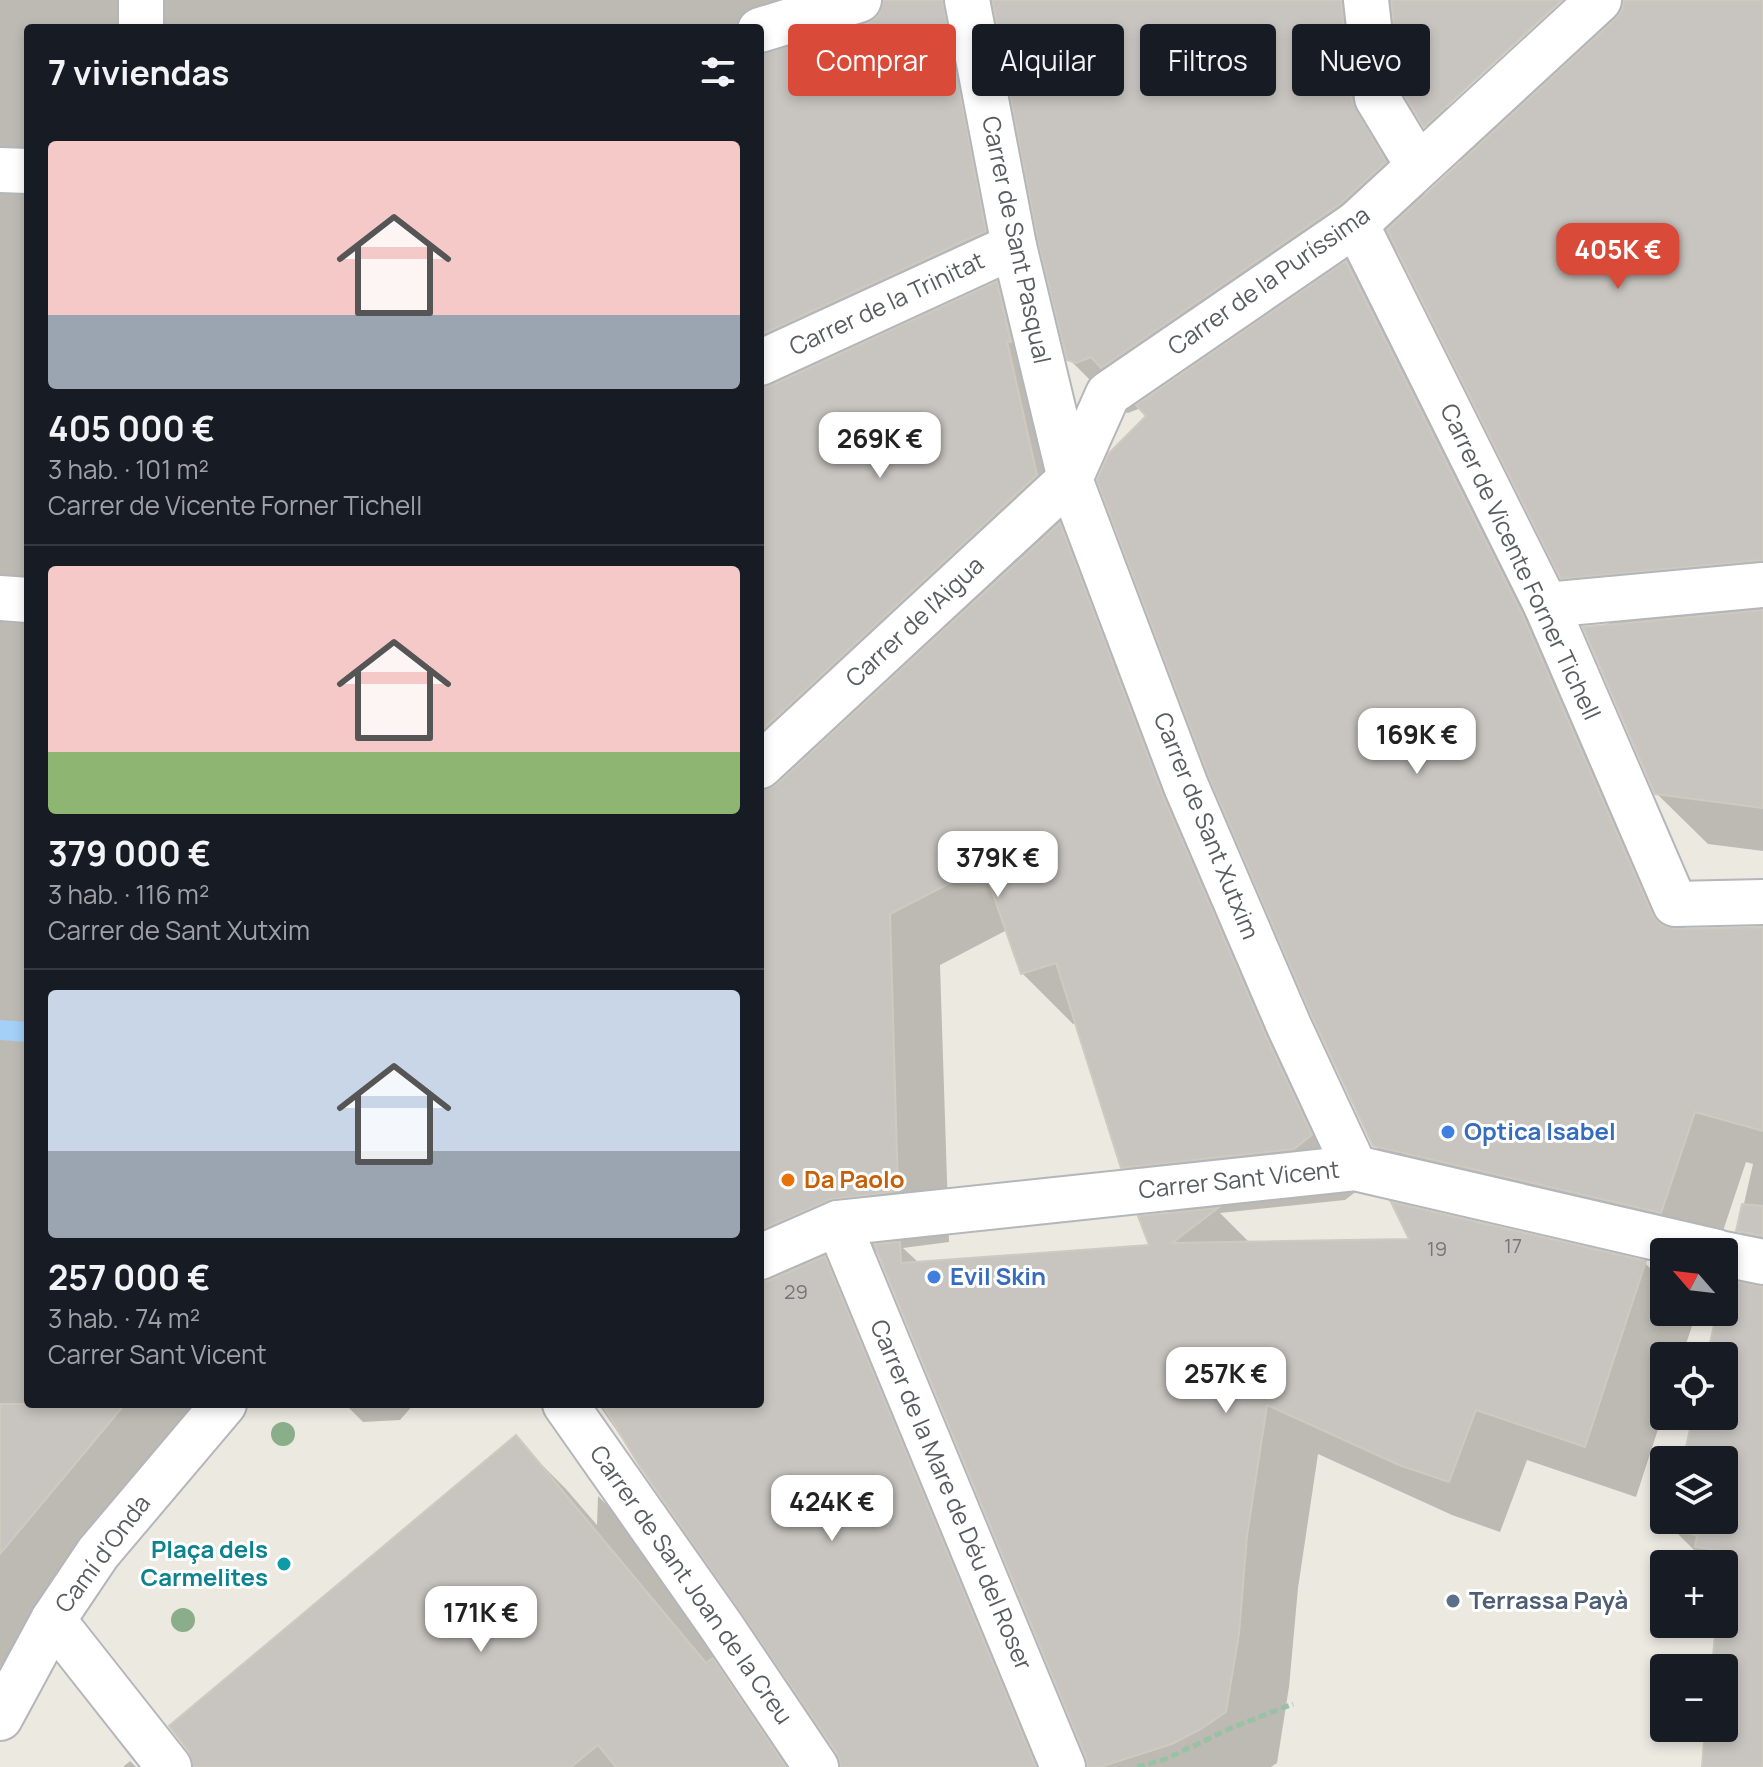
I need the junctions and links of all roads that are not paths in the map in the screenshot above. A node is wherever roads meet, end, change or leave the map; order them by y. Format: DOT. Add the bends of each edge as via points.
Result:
graph roads {
  1 [pos="141,0"];
  2 [pos="859,0"];
  3 [pos="967,0"];
  4 [pos="1366,0"];
  5 [pos="1599,0"];
  6 [pos="141,24"];
  7 [pos="764,29"];
  8 [pos="1418,166"];
  9 [pos="0,170"];
  10 [pos="24,171"];
  11 [pos="1356,224"];
  12 [pos="1014,246"];
  13 [pos="764,361"];
  14 [pos="1070,479"];
  15 [pos="1763,585"];
  16 [pos="0,598"];
  17 [pos="24,600"];
  18 [pos="1546,605"];
  19 [pos="764,762"];
  20 [pos="1763,902"];
  21 [pos="1355,1168"];
  22 [pos="838,1223"];
  23 [pos="1657,1238"];
  24 [pos="764,1255"];
  25 [pos="1738,1257"];
  26 [pos="1763,1262"];
  27 [pos="221,1408"];
  28 [pos="568,1408"];
  29 [pos="53,1620"];
  30 [pos="0,1718"];
  31 [pos="169,1767"];
  32 [pos="816,1767"];
  33 [pos="1063,1767"];
  1 -- 6 [label="street"];
  2 -- 7 [label="street"];
  3 -- 12 [label="street, Carrer de Sant Pasqual"];
  4 -- 8 [label="street" via="1377,98"];
  5 -- 8 [label="street, Carrer de la Puríssima"];
  8 -- 11 [label="street, Carrer de la Puríssima"];
  9 -- 10 [label="street"];
  11 -- 14 [label="street, Carrer de la Puríssima" via="1108,394"];
  11 -- 18 [label="street, Carrer de Vicente Forner Tichell"];
  12 -- 13 [label="street, Carrer de la Trinitat"];
  12 -- 14 [label="street, Carrer de Sant Pasqual"];
  14 -- 19 [label="street, Carrer de l'Aigua"];
  14 -- 21 [label="street, Carrer de Sant Xutxim" via="1186,786"];
  15 -- 18 [label="street"];
  16 -- 17 [label="street"];
  18 -- 20 [label="street, Carrer de Vicente Forner Tichell" via="1675,904"];
  21 -- 22 [label="street, Carrer Sant Vicent"];
  21 -- 23 [label="street, Carrer Sant Vicent"];
  22 -- 24 [label="street, Carrer Sant Vicent"];
  22 -- 33 [label="street, Carrer de la Mare de Déu del Roser"];
  25 -- 26 [label="street"];
  27 -- 29 [label="street, Camí d'Onda" via="98,1553"];
  28 -- 32 [label="street, Carrer de Sant Joan de la Creu"];
  29 -- 30 [label="street, Camí d'Onda"];
  29 -- 31 [label="street"];
}
